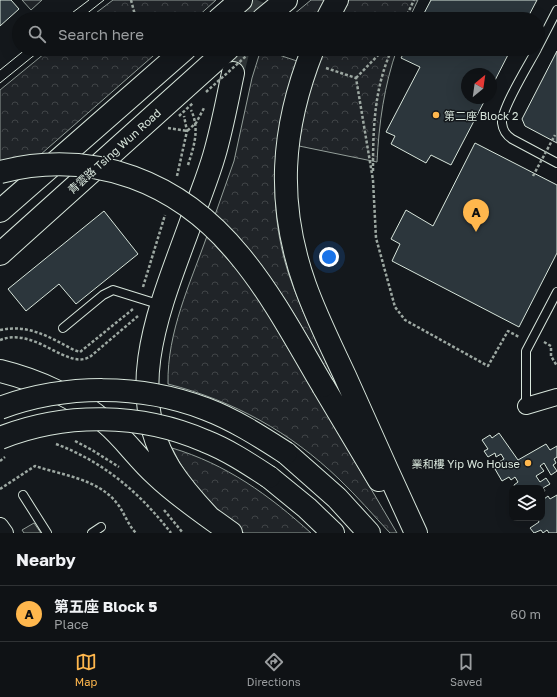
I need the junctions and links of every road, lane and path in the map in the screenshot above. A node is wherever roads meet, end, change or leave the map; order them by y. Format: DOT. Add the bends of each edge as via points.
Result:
graph roads {
  1 [pos="131,0"];
  2 [pos="240,0"];
  3 [pos="286,0"];
  4 [pos="337,0"];
  5 [pos="414,0"];
  6 [pos="557,10"];
  7 [pos="134,12"];
  8 [pos="227,12"];
  9 [pos="271,12"];
  10 [pos="330,12"];
  11 [pos="408,12"];
  12 [pos="545,33"];
  13 [pos="177,56"];
  14 [pos="220,56"];
  15 [pos="246,56"];
  16 [pos="377,56"];
  17 [pos="388,56"];
  18 [pos="533,56"];
  19 [pos="309,57"];
  20 [pos="233,73"];
  21 [pos="356,78"];
  22 [pos="206,92"];
  23 [pos="193,103"];
  24 [pos="206,105"];
  25 [pos="191,110"];
  26 [pos="179,116"];
  27 [pos="184,116"];
  28 [pos="196,123"];
  29 [pos="166,126"];
  30 [pos="187,131"];
  31 [pos="555,135"];
  32 [pos="557,162"];
  33 [pos="188,168"];
  34 [pos="0,172"];
  35 [pos="533,176"];
  36 [pos="176,178"];
  37 [pos="373,180"];
  38 [pos="0,211"];
  39 [pos="0,254"];
  40 [pos="557,292"];
  41 [pos="154,303"];
  42 [pos="63,328"];
  43 [pos="534,337"];
  44 [pos="0,340"];
  45 [pos="557,366"];
  46 [pos="0,371"];
  47 [pos="557,397"];
  48 [pos="526,406"];
  49 [pos="0,408"];
  50 [pos="0,438"];
  51 [pos="69,439"];
  52 [pos="51,442"];
  53 [pos="124,471"];
  54 [pos="0,489"];
  55 [pos="23,495"];
  56 [pos="162,508"];
  57 [pos="208,516"];
  58 [pos="0,526"];
  59 [pos="101,527"];
  60 [pos="5,533"];
  61 [pos="47,533"];
  62 [pos="92,533"];
  63 [pos="136,533"];
  64 [pos="171,533"];
  65 [pos="183,533"];
  66 [pos="231,533"];
  67 [pos="333,533"];
  68 [pos="369,533"];
  69 [pos="414,533"];
  1 -- 7 [label="path"];
  2 -- 8 [label="main road"];
  3 -- 9 [label="main road"];
  4 -- 10 [label="main road"];
  5 -- 11 [label="path"];
  6 -- 12 [label="lane"];
  13 -- 38 [label="main road"];
  14 -- 39 [label="main road, 青雲路 Tsing Wun Road"];
  15 -- 22 [label="path, bridge"];
  16 -- 21 [label="path"];
  17 -- 37 [label="path" via="373,124"];
  18 -- 32 [label="lane" via="505,110 502,124 512,139"];
  19 -- 21 [label="path"];
  19 -- 69 [label="main road" via="297,94 287,145 285,188 290,234 314,309"];
  20 -- 41 [label="main road" via="214,156"];
  21 -- 37 [label="path"];
  23 -- 26 [label="path, bridge"];
  24 -- 28 [label="path"];
  25 -- 28 [label="path"];
  27 -- 30 [label="path"];
  28 -- 30 [label="path"];
  28 -- 33 [label="path" via="194,146"];
  29 -- 30 [label="path"];
  30 -- 36 [label="path"];
  31 -- 35 [label="path, bridge"];
  34 -- 69 [label="main road, bridge" via="41,165 90,166 152,184 190,207 222,235 258,279 366,459"];
  37 -- 43 [label="path" via="376,238 395,307 405,320 488,366 508,331 522,338 525,332"];
  40 -- 43 [label="lane"];
  41 -- 42 [label="lane" via="113,290 103,295"];
  41 -- 44 [label="path" via="82,361 70,359 30,339 12,337"];
  41 -- 57 [label="main road" via="147,386 152,424 170,469 186,492"];
  43 -- 45 [label="path" via="551,346 551,356"];
  43 -- 48 [label="lane" via="526,351"];
  46 -- 57 [label="main road" via="55,391 106,423 155,475"];
  47 -- 48 [label="street"];
  49 -- 68 [label="main road, bridge" via="40,397 110,390 144,393 207,410 243,427 286,454 337,498"];
  50 -- 67 [label="main road, bridge" via="68,421 102,419 142,422 176,430 230,453 269,477"];
  51 -- 53 [label="path" via="92,450"];
  52 -- 64 [label="path" via="88,458 112,473 140,497"];
  54 -- 63 [label="path" via="35,466 94,484 118,504"];
  55 -- 61 [label="lane"];
  56 -- 65 [label="path"];
  57 -- 66 [label="main road"];
  58 -- 60 [label="street"];
  59 -- 62 [label="lane"];
}
